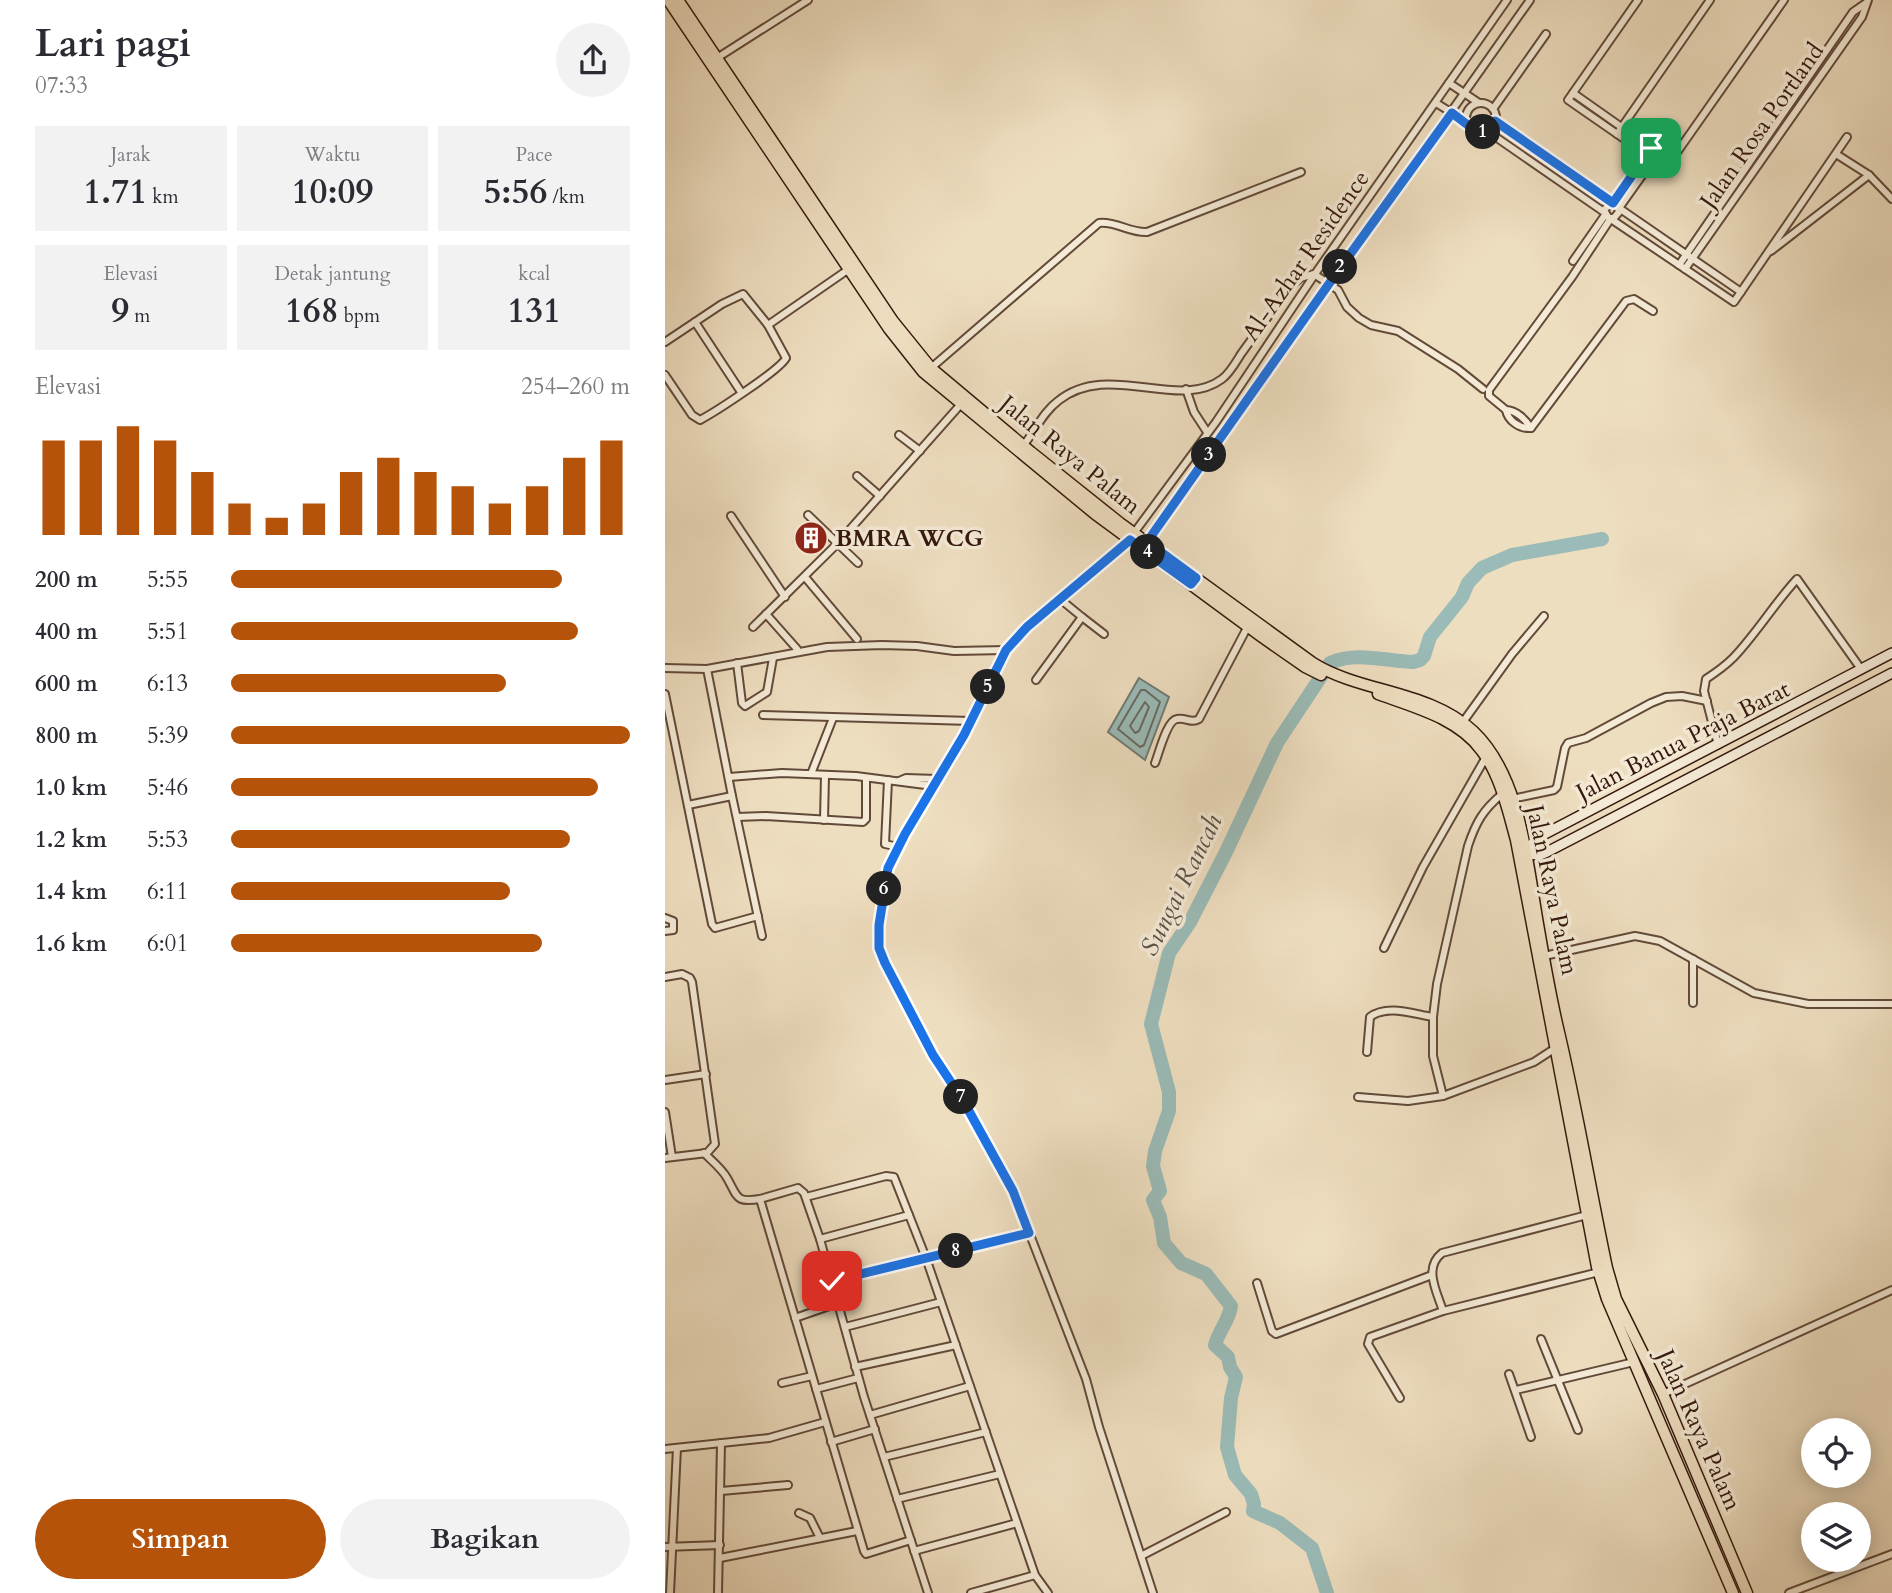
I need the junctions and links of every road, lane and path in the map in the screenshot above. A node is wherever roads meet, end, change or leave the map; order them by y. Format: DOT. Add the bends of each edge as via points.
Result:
graph roads {
  1 [pos="668,0"];
  2 [pos="678,0"];
  3 [pos="808,0"];
  4 [pos="1507,0"];
  5 [pos="1530,0"];
  6 [pos="1638,0"];
  7 [pos="1710,0"];
  8 [pos="1784,0"];
  9 [pos="1867,1"];
  10 [pos="1546,34"];
  11 [pos="717,58"];
  12 [pos="1450,83"];
  13 [pos="1465,93"];
  14 [pos="1573,93"];
  15 [pos="1436,103"];
  16 [pos="1479,103"];
  17 [pos="1493,109"];
  18 [pos="1452,113"];
  19 [pos="1495,121"];
  20 [pos="1467,122"];
  21 [pos="1621,127"];
  22 [pos="1487,131"];
  23 [pos="1515,134"];
  24 [pos="1616,134"];
  25 [pos="1847,137"];
  26 [pos="1507,145"];
  27 [pos="1653,154"];
  28 [pos="1836,154"];
  29 [pos="1301,172"];
  30 [pos="1869,175"];
  31 [pos="1892,199"];
  32 [pos="1616,206"];
  33 [pos="1608,216"];
  34 [pos="1765,256"];
  35 [pos="1689,257"];
  36 [pos="1324,261"];
  37 [pos="1573,261"];
  38 [pos="1682,267"];
  39 [pos="849,269"];
  40 [pos="1338,271"];
  41 [pos="1315,274"];
  42 [pos="1330,283"];
  43 [pos="1741,292"];
  44 [pos="1653,312"];
  45 [pos="695,322"];
  46 [pos="768,325"];
  47 [pos="665,342"];
  48 [pos="931,368"];
  49 [pos="665,375"];
  50 [pos="1186,389"];
  51 [pos="1483,389"];
  52 [pos="741,392"];
  53 [pos="961,404"];
  54 [pos="1207,432"];
  55 [pos="899,435"];
  56 [pos="1021,448"];
  57 [pos="920,451"];
  58 [pos="857,476"];
  59 [pos="880,496"];
  60 [pos="808,515"];
  61 [pos="731,516"];
  62 [pos="1132,536"];
  63 [pos="1147,542"];
  64 [pos="838,543"];
  65 [pos="858,563"];
  66 [pos="805,577"];
  67 [pos="1193,581"];
  68 [pos="785,597"];
  69 [pos="1060,599"];
  70 [pos="766,614"];
  71 [pos="1544,616"];
  72 [pos="1082,617"];
  73 [pos="1248,626"];
  74 [pos="754,627"];
  75 [pos="1104,634"];
  76 [pos="857,639"];
  77 [pos="797,649"];
  78 [pos="1006,650"];
  79 [pos="1892,653"];
  80 [pos="773,658"];
  81 [pos="737,663"];
  82 [pos="665,668"];
  83 [pos="708,669"];
  84 [pos="1861,669"];
  85 [pos="1323,672"];
  86 [pos="1892,673"];
  87 [pos="1336,676"];
  88 [pos="1036,680"];
  89 [pos="665,694"];
  90 [pos="1707,701"];
  91 [pos="763,715"];
  92 [pos="834,718"];
  93 [pos="971,721"];
  94 [pos="1463,722"];
  95 [pos="1718,745"];
  96 [pos="1486,757"];
  97 [pos="1155,762"];
  98 [pos="811,774"];
  99 [pos="825,775"];
  100 [pos="729,776"];
  101 [pos="866,778"];
  102 [pos="937,779"];
  103 [pos="888,780"];
  104 [pos="899,780"];
  105 [pos="933,786"];
  106 [pos="732,796"];
  107 [pos="1507,797"];
  108 [pos="688,805"];
  109 [pos="737,817"];
  110 [pos="824,820"];
  111 [pos="1518,836"];
  112 [pos="1539,837"];
  113 [pos="898,847"];
  114 [pos="1547,852"];
  115 [pos="1526,854"];
  116 [pos="1522,872"];
  117 [pos="1531,879"];
  118 [pos="758,916"];
  119 [pos="665,918"];
  120 [pos="665,931"];
  121 [pos="762,936"];
  122 [pos="1384,948"];
  123 [pos="1544,956"];
  124 [pos="1693,959"];
  125 [pos="665,977"];
  126 [pos="1693,1003"];
  127 [pos="1892,1004"];
  128 [pos="1433,1017"];
  129 [pos="1555,1049"];
  130 [pos="1367,1052"];
  131 [pos="706,1074"];
  132 [pos="665,1080"];
  133 [pos="1443,1096"];
  134 [pos="1358,1097"];
  135 [pos="665,1112"];
  136 [pos="704,1153"];
  137 [pos="668,1158"];
  138 [pos="1582,1164"];
  139 [pos="806,1197"];
  140 [pos="760,1199"];
  141 [pos="909,1215"];
  142 [pos="1587,1215"];
  143 [pos="1029,1233"];
  144 [pos="820,1239"];
  145 [pos="926,1258"];
  146 [pos="1599,1272"];
  147 [pos="1432,1275"];
  148 [pos="832,1281"];
  149 [pos="1257,1283"];
  150 [pos="1892,1290"];
  151 [pos="941,1302"];
  152 [pos="838,1303"];
  153 [pos="1443,1311"];
  154 [pos="795,1318"];
  155 [pos="845,1327"];
  156 [pos="1541,1339"];
  157 [pos="956,1345"];
  158 [pos="1635,1363"];
  159 [pos="855,1367"];
  160 [pos="1509,1374"];
  161 [pos="812,1376"];
  162 [pos="859,1378"];
  163 [pos="1559,1379"];
  164 [pos="782,1383"];
  165 [pos="970,1386"];
  166 [pos="816,1389"];
  167 [pos="1515,1391"];
  168 [pos="1663,1394"];
  169 [pos="1400,1398"];
  170 [pos="870,1415"];
  171 [pos="825,1422"];
  172 [pos="875,1429"];
  173 [pos="1578,1430"];
  174 [pos="986,1432"];
  175 [pos="1531,1437"];
  176 [pos="831,1442"];
  177 [pos="721,1443"];
  178 [pos="677,1448"];
  179 [pos="665,1449"];
  180 [pos="884,1457"];
  181 [pos="1000,1474"];
  182 [pos="788,1485"];
  183 [pos="721,1490"];
  184 [pos="665,1499"];
  185 [pos="675,1499"];
  186 [pos="897,1499"];
  187 [pos="1226,1512"];
  188 [pos="799,1513"];
  189 [pos="1017,1523"];
  190 [pos="857,1531"];
  191 [pos="820,1538"];
  192 [pos="911,1540"];
  193 [pos="720,1545"];
  194 [pos="669,1547"];
  195 [pos="914,1551"];
  196 [pos="1892,1554"];
  197 [pos="1141,1556"];
  198 [pos="720,1558"];
  199 [pos="1035,1575"];
  200 [pos="670,1593"];
  201 [pos="718,1593"];
  202 [pos="928,1593"];
  203 [pos="971,1593"];
  204 [pos="1048,1593"];
  205 [pos="1153,1593"];
  206 [pos="1733,1593"];
  207 [pos="1747,1593"];
  208 [pos="1789,1593"];
  1 -- 39 [label="main road, Jalan Raya Palam"];
  2 -- 11 [label="main road, Jalan Raya Palam"];
  3 -- 11 [label="street"];
  4 -- 12 [label="street, Al-Azhar Residence"];
  5 -- 13 [label="street, Al-Azhar Residence"];
  6 -- 14 [label="street"];
  7 -- 21 [label="street"];
  8 -- 27 [label="street" via="1667,168"];
  9 -- 35 [label="street, Jalan Rosa Portland" via="1862,17"];
  10 -- 17 [label="street"];
  11 -- 48 [label="main road, Jalan Raya Palam" via="893,321"];
  12 -- 13 [label="street"];
  12 -- 15 [label="street, Al-Azhar Residence"];
  13 -- 16 [label="street"];
  13 -- 18 [label="street, Al-Azhar Residence"];
  14 -- 21 [label="street"];
  14 -- 24 [label="street" via="1568,100"];
  15 -- 18 [label="street"];
  15 -- 36 [label="street, Al-Azhar Residence"];
  16 -- 17 [label="street"];
  16 -- 20 [label="street" via="1468,110"];
  17 -- 19 [label="street"];
  18 -- 20 [label="street"];
  18 -- 40 [label="street, Al-Azhar Residence"];
  19 -- 22 [label="street"];
  19 -- 23 [label="street"];
  20 -- 22 [label="street" via="1477,132"];
  21 -- 24 [label="street"];
  21 -- 27 [label="street"];
  22 -- 26 [label="street"];
  23 -- 26 [label="street"];
  23 -- 32 [label="street"];
  24 -- 27 [label="street"];
  25 -- 28 [label="street"];
  26 -- 33 [label="street"];
  27 -- 32 [label="street"];
  28 -- 30 [label="street"];
  28 -- 34 [label="street"];
  29 -- 48 [label="street" via="1147,232 1099,223"];
  30 -- 31 [label="street"];
  30 -- 34 [label="street"];
  32 -- 33 [label="street" via="1617,216"];
  32 -- 33 [label="street" via="1606,205"];
  32 -- 35 [label="street"];
  33 -- 37 [label="street"];
  33 -- 38 [label="street"];
  33 -- 44 [label="street" via="1572,277 1489,396 1518,426 1531,428 1626,301 1634,299"];
  34 -- 43 [label="street"];
  35 -- 38 [label="street, Jalan Rosa Portland"];
  35 -- 43 [label="street"];
  36 -- 40 [label="street"];
  36 -- 41 [label="street, Al-Azhar Residence"];
  38 -- 43 [label="street" via="1734,302"];
  39 -- 46 [label="street"];
  39 -- 53 [label="main road, Jalan Raya Palam" via="923,372"];
  40 -- 42 [label="street, Al-Azhar Residence"];
  41 -- 42 [label="street"];
  41 -- 50 [label="street" via="1300,278 1288,289 1222,379"];
  41 -- 54 [label="street, Al-Azhar Residence"];
  42 -- 51 [label="street" via="1359,318 1398,331"];
  42 -- 63 [label="street, Al-Azhar Residence"];
  45 -- 46 [label="street" via="743,294"];
  45 -- 47 [label="street"];
  45 -- 52 [label="street"];
  46 -- 52 [label="street" via="786,360"];
  48 -- 56 [label="main road, Jalan Raya Palam"];
  49 -- 52 [label="street" via="697,419"];
  50 -- 54 [label="street"];
  50 -- 56 [label="street" via="1111,383 1085,387 1050,407"];
  53 -- 56 [label="main road, Jalan Raya Palam"];
  53 -- 57 [label="street"];
  54 -- 62 [label="street, Al-Azhar Residence"];
  55 -- 57 [label="street"];
  56 -- 62 [label="main road, Jalan Raya Palam"];
  57 -- 59 [label="street"];
  58 -- 59 [label="street"];
  59 -- 64 [label="street"];
  60 -- 64 [label="street"];
  61 -- 68 [label="street"];
  62 -- 63 [label="main road, Jalan Raya Palam"];
  62 -- 67 [label="main road, Jalan Raya Palam"];
  62 -- 69 [label="street, Al-Azhar Residence"];
  63 -- 67 [label="main road, Jalan Raya Palam"];
  64 -- 65 [label="street"];
  64 -- 66 [label="street"];
  66 -- 68 [label="street"];
  66 -- 76 [label="street"];
  67 -- 73 [label="main road, Jalan Raya Palam"];
  67 -- 85 [label="main road, Jalan Raya Palam"];
  68 -- 70 [label="street"];
  69 -- 72 [label="street"];
  69 -- 78 [label="street, Al-Azhar Residence"];
  70 -- 74 [label="street"];
  70 -- 77 [label="street"];
  71 -- 94 [label="street"];
  72 -- 75 [label="street"];
  72 -- 88 [label="street"];
  73 -- 85 [label="main road, Jalan Raya Palam" via="1305,667"];
  73 -- 97 [label="street" via="1199,719 1171,722"];
  78 -- 80 [label="street" via="827,647"];
  78 -- 93 [label="street, Al-Azhar Residence"];
  79 -- 84 [label="street, Jalan Banua Praja Barat"];
  80 -- 81 [label="street"];
  80 -- 81 [label="street" via="767,692 745,706"];
  81 -- 83 [label="street"];
  82 -- 83 [label="street"];
  83 -- 100 [label="street"];
  84 -- 90 [label="street" via="1797,579 1730,661 1706,680"];
  84 -- 95 [label="street, Jalan Banua Praja Barat"];
  85 -- 87 [label="main road, Jalan Raya Palam"];
  86 -- 114 [label="street, Jalan Banua Praja Barat"];
  87 -- 94 [label="main road, Jalan Raya Palam" via="1430,705"];
  87 -- 96 [label="main road, Jalan Raya Palam" via="1443,719"];
  89 -- 108 [label="street"];
  90 -- 95 [label="street"];
  90 -- 107 [label="street" via="1682,696 1651,703 1569,743 1554,790"];
  91 -- 92 [label="street"];
  92 -- 93 [label="street"];
  92 -- 98 [label="street"];
  93 -- 102 [label="street, Al-Azhar Residence"];
  94 -- 107 [label="main road, Jalan Raya Palam" via="1493,754"];
  95 -- 112 [label="street, Jalan Banua Praja Barat"];
  96 -- 107 [label="main road, Jalan Raya Palam"];
  96 -- 122 [label="street" via="1423,867"];
  98 -- 99 [label="street"];
  98 -- 100 [label="street"];
  99 -- 101 [label="street"];
  99 -- 110 [label="street"];
  100 -- 106 [label="street"];
  101 -- 103 [label="street"];
  101 -- 110 [label="street" via="863,822"];
  102 -- 104 [label="street"];
  102 -- 105 [label="street, Al-Azhar Residence"];
  103 -- 104 [label="street"];
  103 -- 113 [label="street" via="885,844"];
  104 -- 105 [label="street"];
  105 -- 113 [label="street, Al-Azhar Residence"];
  106 -- 108 [label="street"];
  106 -- 109 [label="street"];
  107 -- 111 [label="main road, Jalan Raya Palam"];
  107 -- 128 [label="street" via="1481,814 1468,846"];
  108 -- 118 [label="street" via="714,927"];
  109 -- 110 [label="street"];
  109 -- 118 [label="street"];
  111 -- 112 [label="street"];
  111 -- 115 [label="main road, Jalan Raya Palam"];
  111 -- 116 [label="main road, Jalan Raya Palam"];
  112 -- 115 [label="street, Jalan Banua Praja Barat"];
  113 -- 143 [label="street, Al-Azhar Residence" via="888,868 879,948 933,1055 1013,1191"];
  114 -- 115 [label="street, Jalan Banua Praja Barat"];
  114 -- 117 [label="street"];
  115 -- 116 [label="street"];
  115 -- 117 [label="main road, Jalan Raya Palam"];
  116 -- 129 [label="main road, Jalan Raya Palam"];
  117 -- 123 [label="main road, Jalan Raya Palam"];
  118 -- 121 [label="street"];
  119 -- 120 [label="street" via="674,926"];
  123 -- 124 [label="street" via="1635,936 1660,941"];
  123 -- 138 [label="main road, Jalan Raya Palam"];
  124 -- 126 [label="street"];
  124 -- 127 [label="street" via="1754,993 1808,1004"];
  125 -- 131 [label="street" via="682,974 690,978"];
  128 -- 130 [label="street" via="1376,1012 1370,1017"];
  128 -- 133 [label="street" via="1433,1056"];
  129 -- 133 [label="street" via="1534,1062"];
  129 -- 138 [label="main road, Jalan Raya Palam"];
  131 -- 132 [label="street"];
  131 -- 136 [label="street" via="715,1144"];
  133 -- 134 [label="street" via="1408,1101"];
  135 -- 137 [label="street"];
  136 -- 137 [label="street"];
  136 -- 140 [label="street" via="726,1176 739,1199"];
  138 -- 142 [label="main road, Jalan Raya Palam"];
  138 -- 168 [label="main road, Jalan Raya Palam" via="1616,1299"];
  139 -- 140 [label="street" via="798,1188"];
  139 -- 141 [label="street" via="891,1175"];
  139 -- 144 [label="street"];
  140 -- 154 [label="street"];
  141 -- 144 [label="street"];
  141 -- 145 [label="street"];
  142 -- 146 [label="main road, Jalan Raya Palam"];
  142 -- 147 [label="street" via="1450,1250 1436,1259"];
  143 -- 145 [label="street"];
  143 -- 197 [label="street, Al-Azhar Residence" via="1086,1379"];
  144 -- 148 [label="street"];
  145 -- 148 [label="street"];
  145 -- 151 [label="street"];
  146 -- 153 [label="street"];
  146 -- 158 [label="main road, Jalan Raya Palam"];
  147 -- 149 [label="street" via="1276,1334"];
  147 -- 153 [label="street"];
  148 -- 152 [label="street"];
  150 -- 168 [label="street"];
  151 -- 155 [label="street"];
  151 -- 157 [label="street"];
  152 -- 154 [label="street"];
  152 -- 155 [label="street"];
  153 -- 169 [label="street" via="1368,1340"];
  154 -- 161 [label="street"];
  155 -- 159 [label="street"];
  156 -- 163 [label="street"];
  157 -- 159 [label="street"];
  157 -- 165 [label="street"];
  158 -- 163 [label="street"];
  158 -- 206 [label="main road, Jalan Raya Palam"];
  159 -- 162 [label="street"];
  160 -- 167 [label="street"];
  161 -- 164 [label="street"];
  161 -- 166 [label="street"];
  162 -- 166 [label="street"];
  162 -- 170 [label="street"];
  163 -- 167 [label="street"];
  163 -- 173 [label="street"];
  165 -- 170 [label="street"];
  165 -- 174 [label="street"];
  166 -- 171 [label="street"];
  167 -- 175 [label="street"];
  168 -- 207 [label="main road, Jalan Raya Palam"];
  170 -- 172 [label="street"];
  171 -- 176 [label="street"];
  171 -- 177 [label="street" via="769,1438"];
  172 -- 176 [label="street"];
  172 -- 180 [label="street"];
  174 -- 180 [label="street"];
  174 -- 181 [label="street"];
  176 -- 190 [label="street"];
  177 -- 178 [label="street"];
  177 -- 183 [label="street"];
  178 -- 179 [label="street"];
  178 -- 185 [label="street"];
  180 -- 186 [label="street"];
  181 -- 186 [label="street"];
  181 -- 189 [label="street"];
  182 -- 183 [label="street"];
  183 -- 193 [label="street"];
  184 -- 185 [label="street"];
  185 -- 194 [label="street"];
  186 -- 192 [label="street"];
  187 -- 197 [label="street"];
  188 -- 191 [label="street" via="810,1518"];
  189 -- 195 [label="street"];
  189 -- 199 [label="street"];
  190 -- 191 [label="street"];
  190 -- 192 [label="street" via="866,1554"];
  191 -- 198 [label="street"];
  192 -- 195 [label="street"];
  193 -- 194 [label="street"];
  193 -- 198 [label="street"];
  194 -- 200 [label="street"];
  195 -- 202 [label="street"];
  196 -- 208 [label="street"];
  197 -- 205 [label="street, Al-Azhar Residence"];
  198 -- 201 [label="street"];
  199 -- 203 [label="street"];
  199 -- 204 [label="street"];
}
